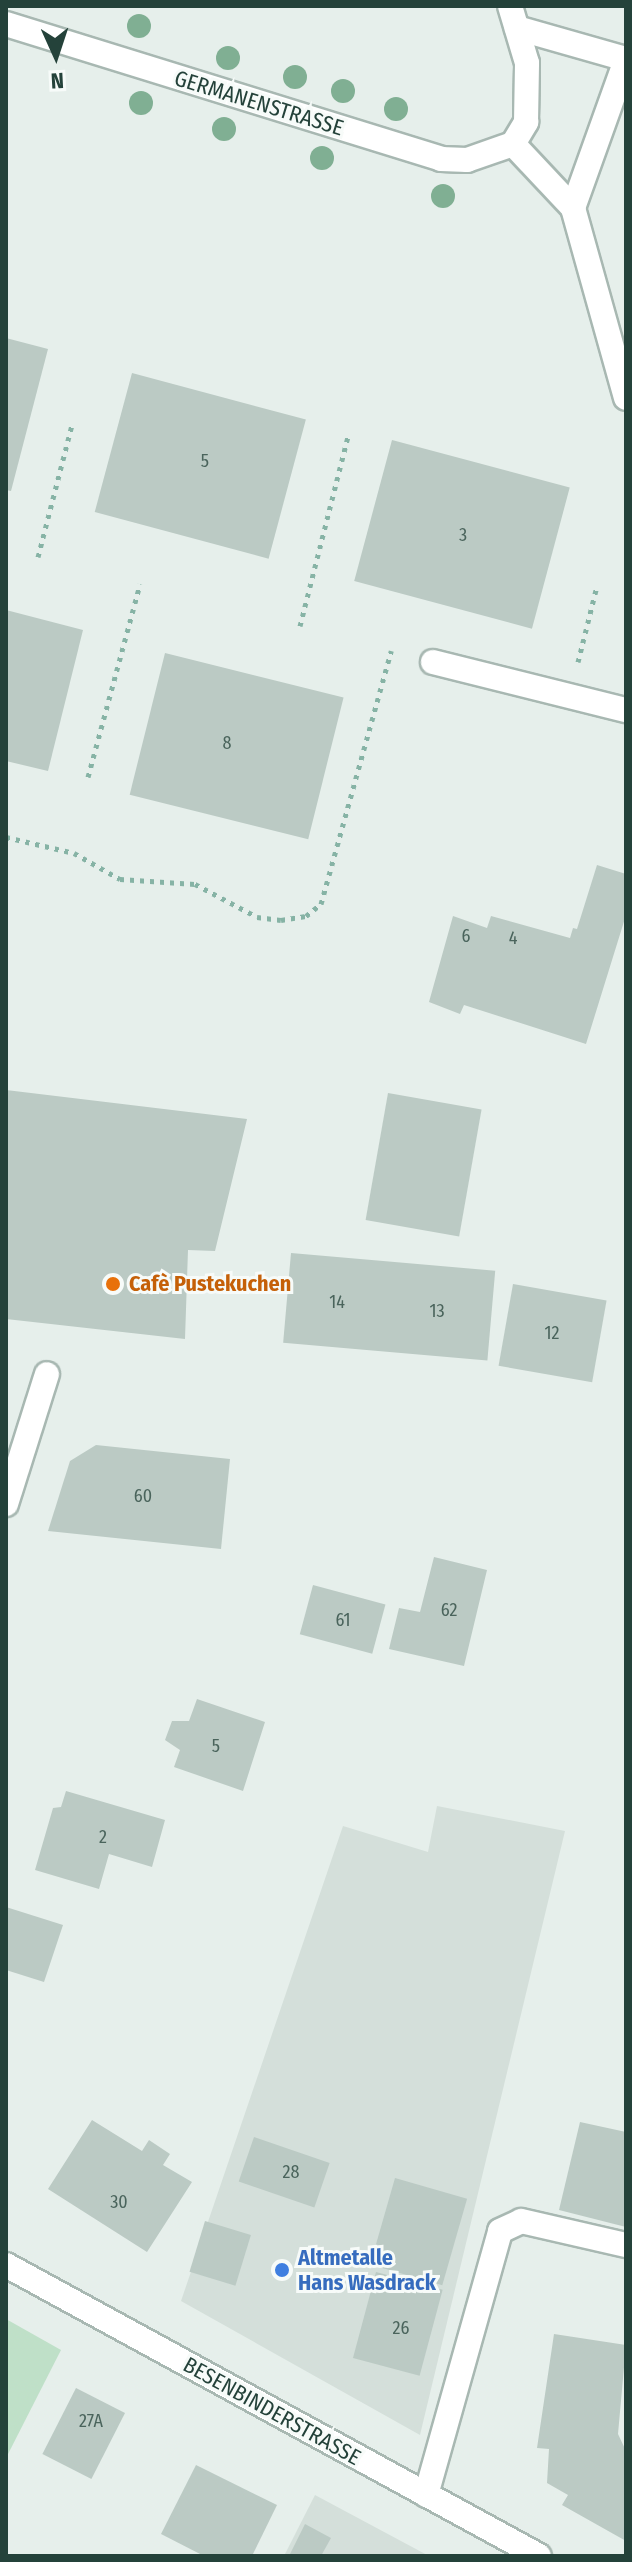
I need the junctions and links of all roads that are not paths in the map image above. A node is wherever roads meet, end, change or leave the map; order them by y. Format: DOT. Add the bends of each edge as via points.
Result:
graph roads {
  1 [pos="514,17"];
  2 [pos="6,24"];
  3 [pos="626,59"];
  4 [pos="513,144"];
  5 [pos="573,208"];
  6 [pos="626,398"];
  7 [pos="433,662"];
  8 [pos="626,710"];
  9 [pos="47,1374"];
  10 [pos="6,1504"];
  11 [pos="626,2245"];
  12 [pos="6,2265"];
  13 [pos="426,2495"];
  14 [pos="539,2556"];
  1 -- 3 [label="street"];
  1 -- 4 [label="street" via="527,63 529,100 526,122"];
  2 -- 4 [label="street, GERMANENSTRASSE" via="441,159 467,160"];
  3 -- 5 [label="street"];
  4 -- 5 [label="street"];
  5 -- 6 [label="street"];
  7 -- 8 [label="street"];
  9 -- 10 [label="street"];
  11 -- 13 [label="street" via="521,2221 500,2231"];
  12 -- 13 [label="street, BESENBINDERSTRASSE"];
  13 -- 14 [label="street, BESENBINDERSTRASSE"];
}
